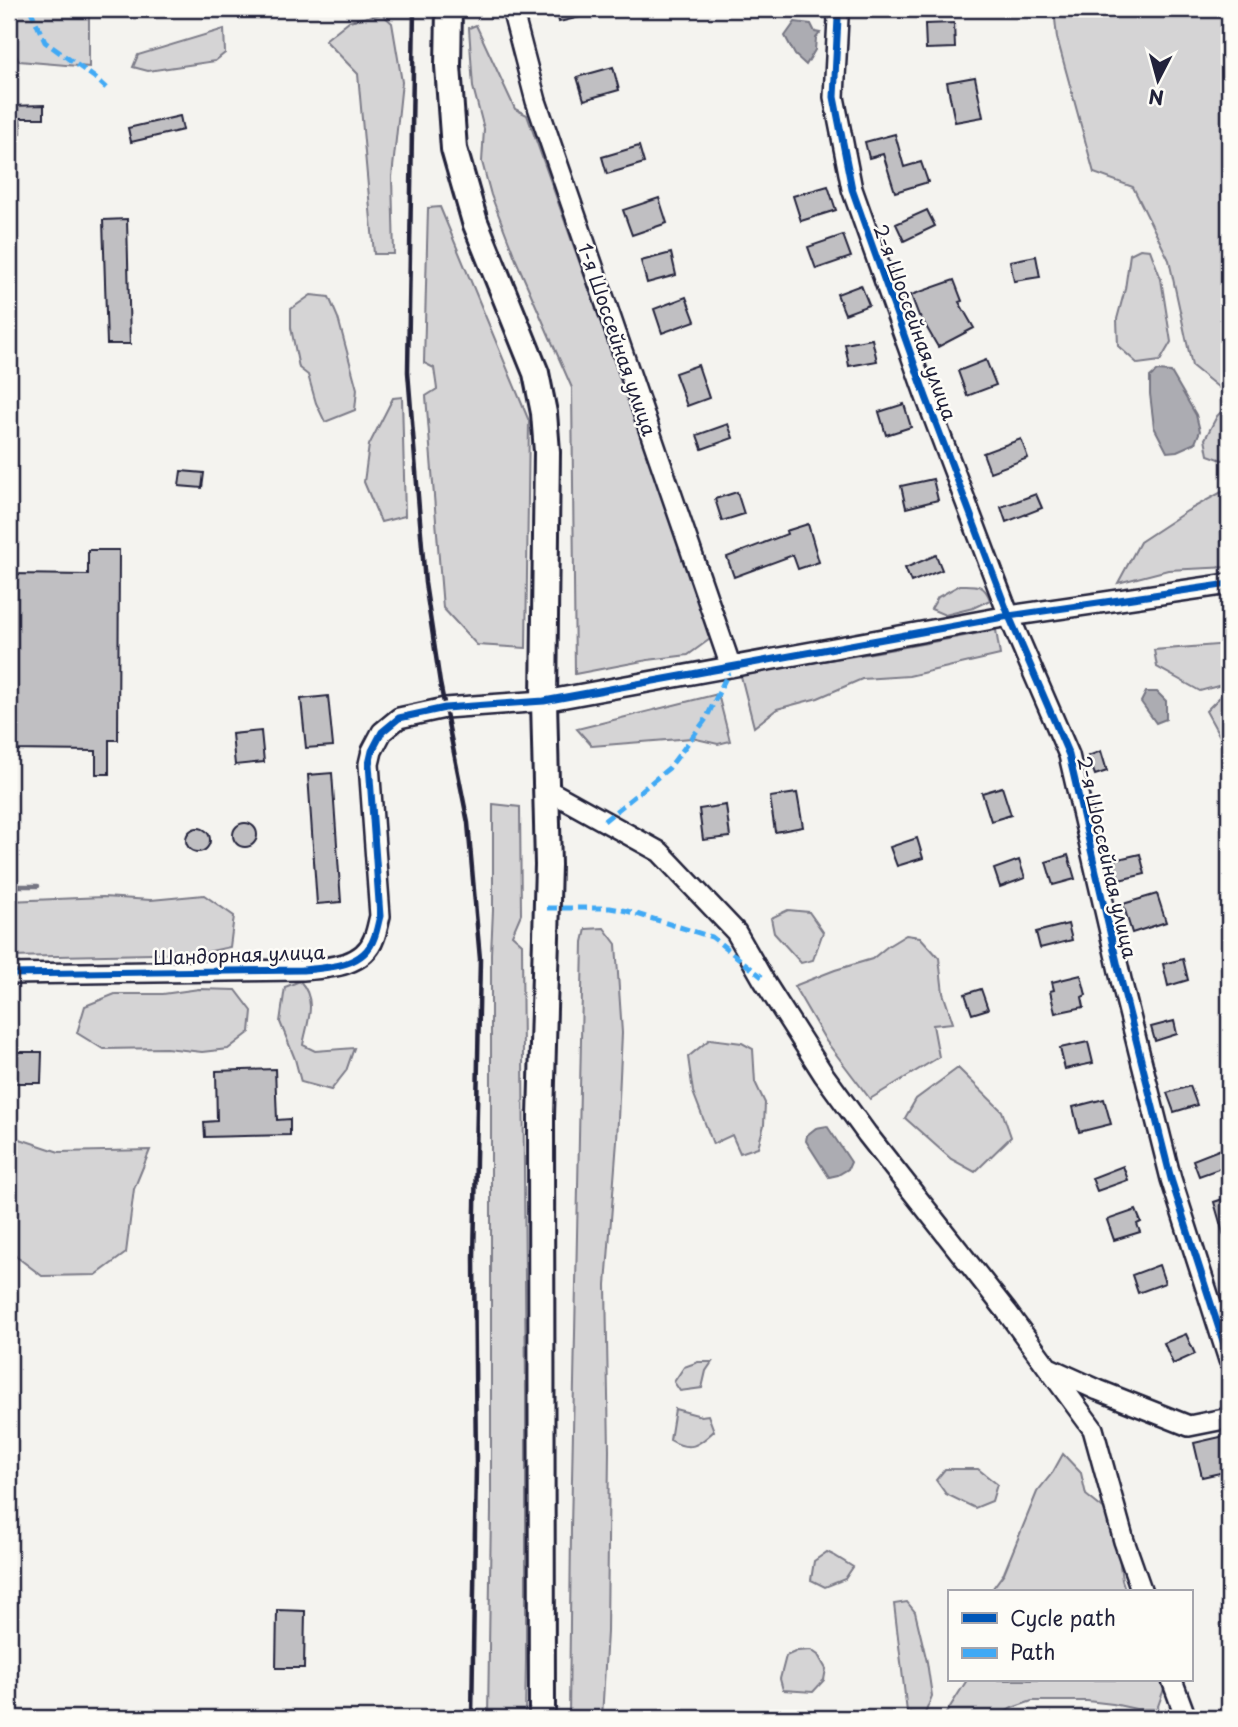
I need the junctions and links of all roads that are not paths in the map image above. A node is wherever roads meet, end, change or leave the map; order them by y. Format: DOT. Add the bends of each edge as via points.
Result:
graph roads {
  1 [pos="449,9"];
  2 [pos="512,9"];
  3 [pos="835,9"];
  4 [pos="1229,584"];
  5 [pos="1009,616"];
  6 [pos="731,667"];
  7 [pos="544,701"];
  8 [pos="547,789"];
  9 [pos="9,974"];
  10 [pos="1229,1360"];
  11 [pos="1048,1368"];
  12 [pos="1229,1418"];
  13 [pos="1141,1590"];
  14 [pos="1173,1682"];
  15 [pos="542,1718"];
  16 [pos="1186,1718"];
  1 -- 7 [label="main road" via="454,149 475,222 536,373 544,413"];
  2 -- 6 [label="street, 1-я Шоссейная улица" via="536,101"];
  3 -- 5 [label="street, 2-я Шоссейная улица" via="834,97 852,189"];
  4 -- 5 [label="street, Шандорная улица"];
  5 -- 6 [label="street, Шандорная улица"];
  5 -- 10 [label="street, 2-я Шоссейная улица" via="1069,755 1171,1179"];
  6 -- 7 [label="street, Шандорная улица"];
  7 -- 8 [label="main road"];
  7 -- 9 [label="street, Шандорная улица" via="445,708 399,718 382,732 369,764 380,916 374,941 359,958 330,968 290,970"];
  8 -- 11 [label="street" via="660,852 736,932 824,1075"];
  8 -- 15 [label="main road" via="541,1117"];
  11 -- 12 [label="street" via="1189,1426"];
  11 -- 13 [label="street" via="1093,1429"];
  14 -- 16 [label="street"];
}
